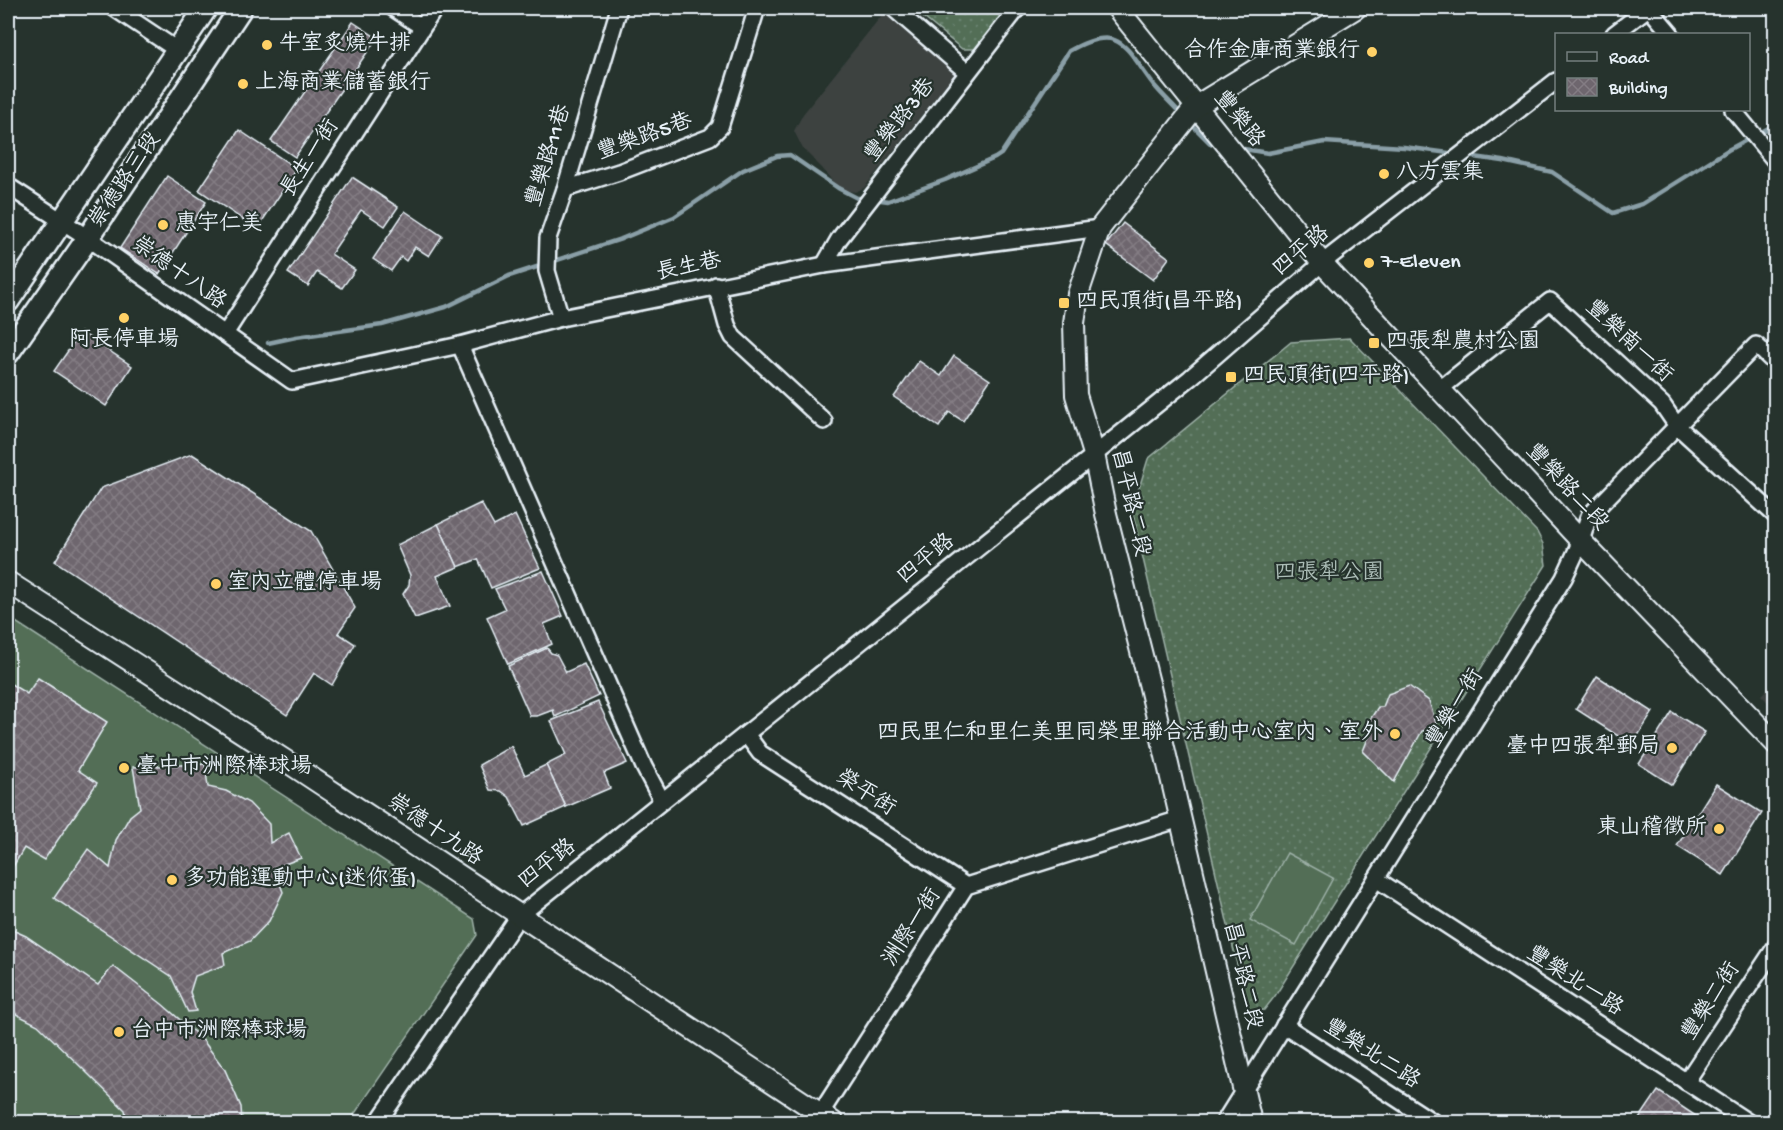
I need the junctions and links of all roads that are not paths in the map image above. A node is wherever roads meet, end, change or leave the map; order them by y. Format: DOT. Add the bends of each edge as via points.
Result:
graph roads {
  1 [pos="114,8"];
  2 [pos="206,8"];
  3 [pos="241,8"];
  4 [pos="393,8"];
  5 [pos="435,8"];
  6 [pos="619,8"];
  7 [pos="757,8"];
  8 [pos="893,8"];
  9 [pos="1018,8"];
  10 [pos="1117,8"];
  11 [pos="1356,8"];
  12 [pos="1648,8"];
  13 [pos="422,27"];
  14 [pos="1615,33"];
  15 [pos="1670,33"];
  16 [pos="177,50"];
  17 [pos="967,72"];
  18 [pos="1555,83"];
  19 [pos="1196,106"];
  20 [pos="1734,111"];
  21 [pos="1776,162"];
  22 [pos="8,186"];
  23 [pos="565,189"];
  24 [pos="63,221"];
  25 [pos="1100,228"];
  26 [pos="88,238"];
  27 [pos="1322,263"];
  28 [pos="824,265"];
  29 [pos="716,285"];
  30 [pos="8,301"];
  31 [pos="561,318"];
  32 [pos="225,334"];
  33 [pos="460,345"];
  34 [pos="8,353"];
  35 [pos="1776,364"];
  36 [pos="292,381"];
  37 [pos="1440,389"];
  38 [pos="824,421"];
  39 [pos="1677,426"];
  40 [pos="1094,454"];
  41 [pos="1776,516"];
  42 [pos="1581,541"];
  43 [pos="8,582"];
  44 [pos="746,734"];
  45 [pos="1776,744"];
  46 [pos="662,801"];
  47 [pos="1180,819"];
  48 [pos="1377,879"];
  49 [pos="966,886"];
  50 [pos="519,916"];
  51 [pos="1776,946"];
  52 [pos="1284,1025"];
  53 [pos="1686,1082"];
  54 [pos="1244,1093"];
  55 [pos="823,1120"];
  56 [pos="378,1122"];
  57 [pos="1224,1122"];
  58 [pos="1251,1122"];
  59 [pos="1433,1122"];
  60 [pos="1748,1122"];
  1 -- 16 [label="street"];
  2 -- 16 [label="main road, 崇德路三段"];
  3 -- 26 [label="main road, 崇德路三段"];
  4 -- 13 [label="street"];
  5 -- 13 [label="street, 長生一街"];
  6 -- 23 [label="street, 豐樂路11巷"];
  7 -- 23 [label="street, 豐樂路5巷" via="720,127 710,138"];
  8 -- 17 [label="street"];
  9 -- 17 [label="street, 豐樂路3巷"];
  10 -- 19 [label="street, 豐樂路"];
  11 -- 19 [label="street, 昌平路二段"];
  12 -- 14 [label="street"];
  12 -- 15 [label="street"];
  13 -- 32 [label="street, 長生一街"];
  16 -- 24 [label="main road, 崇德路三段"];
  17 -- 28 [label="street, 豐樂路3巷" via="839,239"];
  18 -- 27 [label="street, 四平路"];
  19 -- 25 [label="street, 昌平路二段"];
  19 -- 27 [label="street, 豐樂路"];
  20 -- 21 [label="street"];
  22 -- 24 [label="street, 崇德十八路"];
  23 -- 31 [label="street, 豐樂路11巷" via="548,238 547,271"];
  24 -- 26 [label="street, 崇德十八路"];
  24 -- 30 [label="main road, 崇德路三段"];
  25 -- 28 [label="street, 長生巷"];
  25 -- 40 [label="street, 昌平路二段" via="1078,294 1074,328 1076,394"];
  26 -- 32 [label="street, 崇德十八路"];
  26 -- 34 [label="main road, 崇德路三段"];
  27 -- 37 [label="street, 豐樂路二段"];
  27 -- 40 [label="street, 四平路" via="1190,378"];
  28 -- 29 [label="street, 長生巷"];
  29 -- 31 [label="street, 長生巷"];
  29 -- 38 [label="street" via="733,338"];
  31 -- 33 [label="street, 長生巷"];
  32 -- 36 [label="street, 崇德十八路"];
  33 -- 36 [label="street, 長生巷"];
  33 -- 46 [label="street"];
  35 -- 39 [label="street, 豐樂一街" via="1756,345"];
  37 -- 39 [label="street, 豐樂南一街" via="1550,300 1662,404"];
  37 -- 42 [label="street, 豐樂路二段"];
  39 -- 41 [label="street, 豐樂南一街"];
  39 -- 42 [label="street, 豐樂一街" via="1588,516"];
  40 -- 44 [label="street, 四平路"];
  40 -- 47 [label="street, 昌平路二段"];
  42 -- 45 [label="street, 豐樂路二段"];
  42 -- 48 [label="street, 豐樂一街" via="1564,578"];
  43 -- 50 [label="street, 崇德十九路"];
  44 -- 46 [label="street, 四平路"];
  44 -- 49 [label="street, 榮平街" via="760,753"];
  46 -- 50 [label="street, 四平路"];
  47 -- 49 [label="street, 洲際一街"];
  47 -- 54 [label="street, 昌平路二段"];
  48 -- 52 [label="street, 豐樂一街"];
  48 -- 53 [label="street, 豐樂北一路"];
  49 -- 55 [label="street, 洲際一街"];
  50 -- 55 [label="street, 崇德十九路"];
  50 -- 56 [label="street, 四平路"];
  51 -- 53 [label="street, 豐樂二街"];
  52 -- 54 [label="street, 豐樂一街"];
  52 -- 59 [label="street, 豐樂北二路"];
  53 -- 60 [label="street, 豐樂北一路"];
  54 -- 57 [label="street, 豐樂一街"];
  54 -- 58 [label="street, 昌平路二段"];
}
